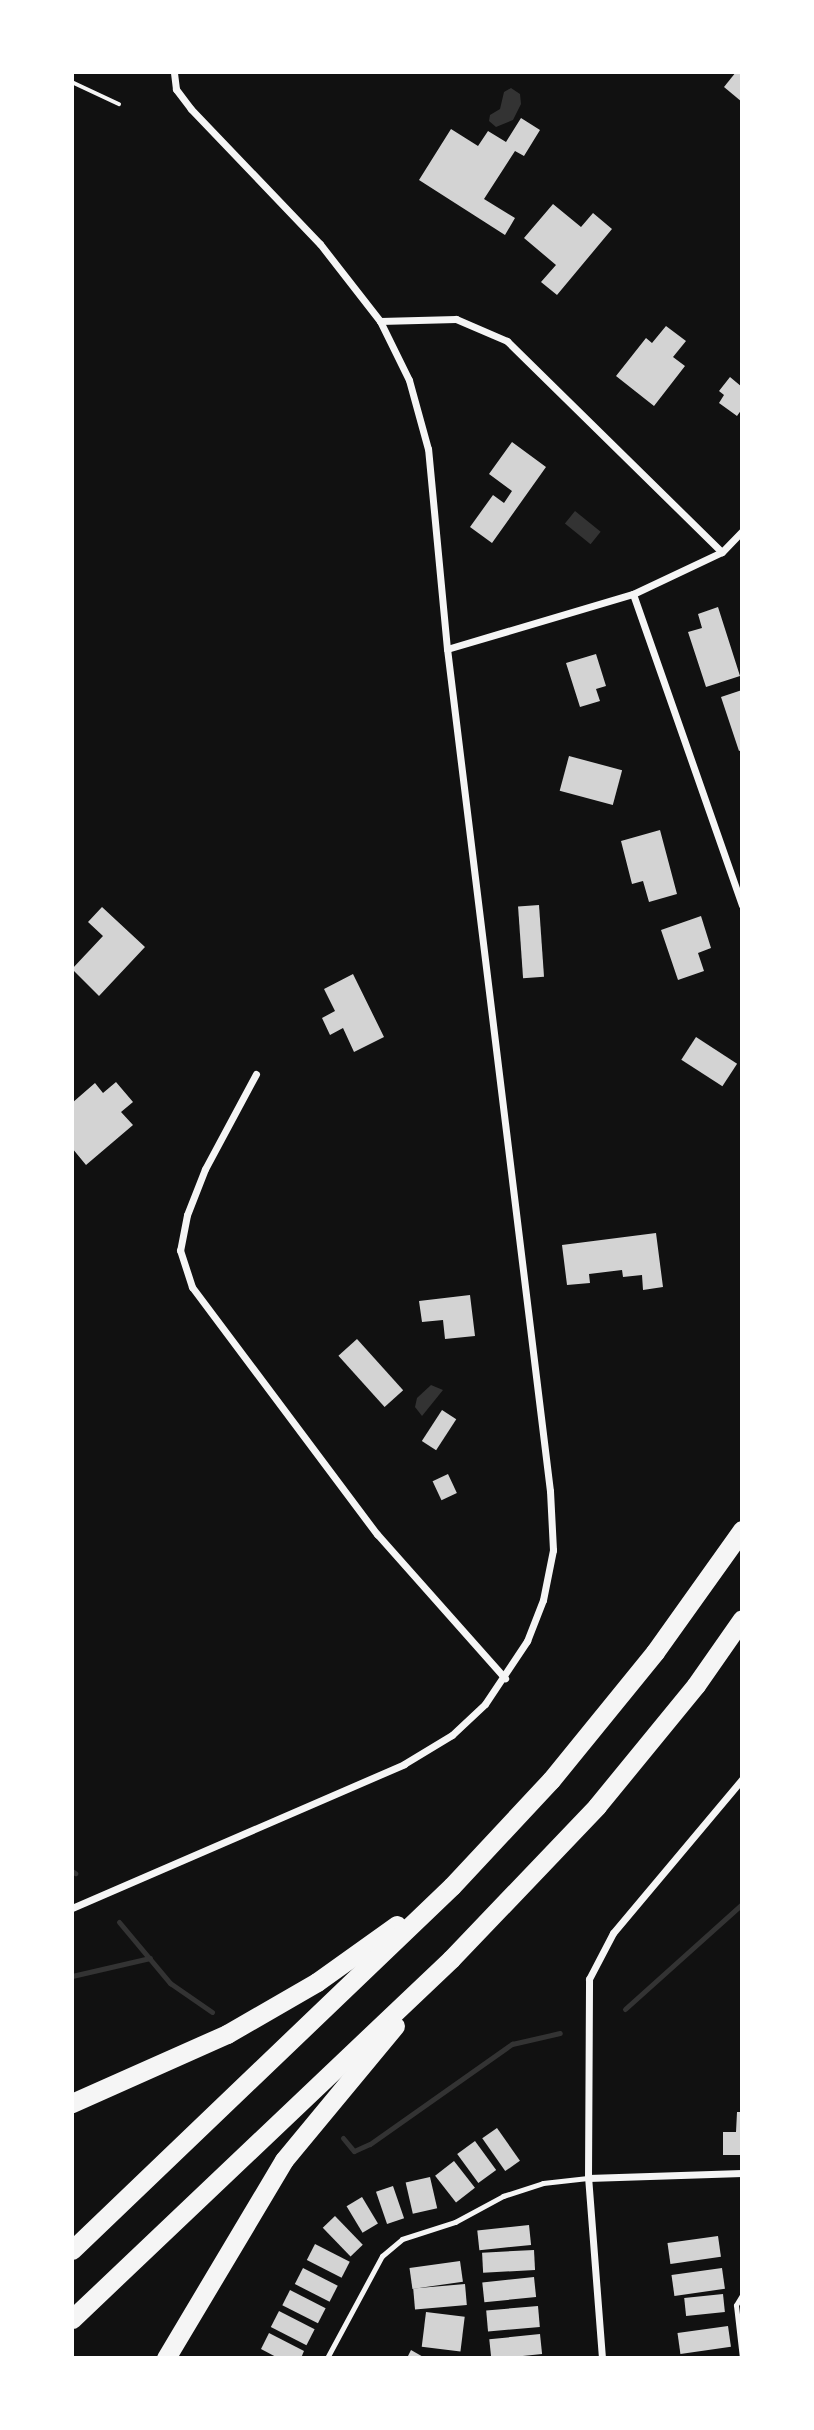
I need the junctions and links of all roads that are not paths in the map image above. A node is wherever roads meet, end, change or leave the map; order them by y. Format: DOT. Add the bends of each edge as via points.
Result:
graph roads {
  1 [pos="174,72"];
  2 [pos="380,321"];
  3 [pos="742,531"];
  4 [pos="722,552"];
  5 [pos="633,594"];
  6 [pos="447,649"];
  7 [pos="742,905"];
  8 [pos="256,1074"];
  9 [pos="742,1530"];
  10 [pos="742,1619"];
  11 [pos="505,1678"];
  12 [pos="742,1779"];
  13 [pos="452,1886"];
  14 [pos="72,1908"];
  15 [pos="451,1959"];
  16 [pos="72,2103"];
  17 [pos="742,2172"];
  18 [pos="588,2178"];
  19 [pos="72,2250"];
  20 [pos="742,2295"];
  21 [pos="72,2319"];
  22 [pos="166,2358"];
  23 [pos="327,2358"];
  24 [pos="602,2358"];
  25 [pos="742,2358"];
  1 -- 2 [label="street" via="177,89 191,108 320,244"];
  2 -- 4 [label="street" via="456,319 507,341"];
  2 -- 6 [label="street" via="409,380 428,449"];
  3 -- 4 [label="street"];
  4 -- 5 [label="street"];
  5 -- 6 [label="street"];
  5 -- 7 [label="street"];
  6 -- 11 [label="street" via="550,1491 553,1550 543,1600"];
  8 -- 11 [label="street" via="205,1169 187,1215 180,1250 192,1287 377,1534"];
  9 -- 13 [label="highway" via="655,1652 568,1759"];
  10 -- 15 [label="highway" via="696,1685 597,1806"];
  11 -- 14 [label="street" via="452,1735 404,1764"];
  12 -- 18 [label="street" via="598,1956 589,1979"];
  13 -- 16 [label="highway" via="317,1982 227,2034"];
  13 -- 19 [label="highway"];
  15 -- 21 [label="highway"];
  15 -- 22 [label="highway" via="284,2160"];
  17 -- 18 [label="street"];
  18 -- 23 [label="lane" via="543,2183 503,2196 455,2222 402,2239 383,2256"];
  18 -- 24 [label="street"];
  20 -- 25 [label="lane" via="736,2305"];
}
